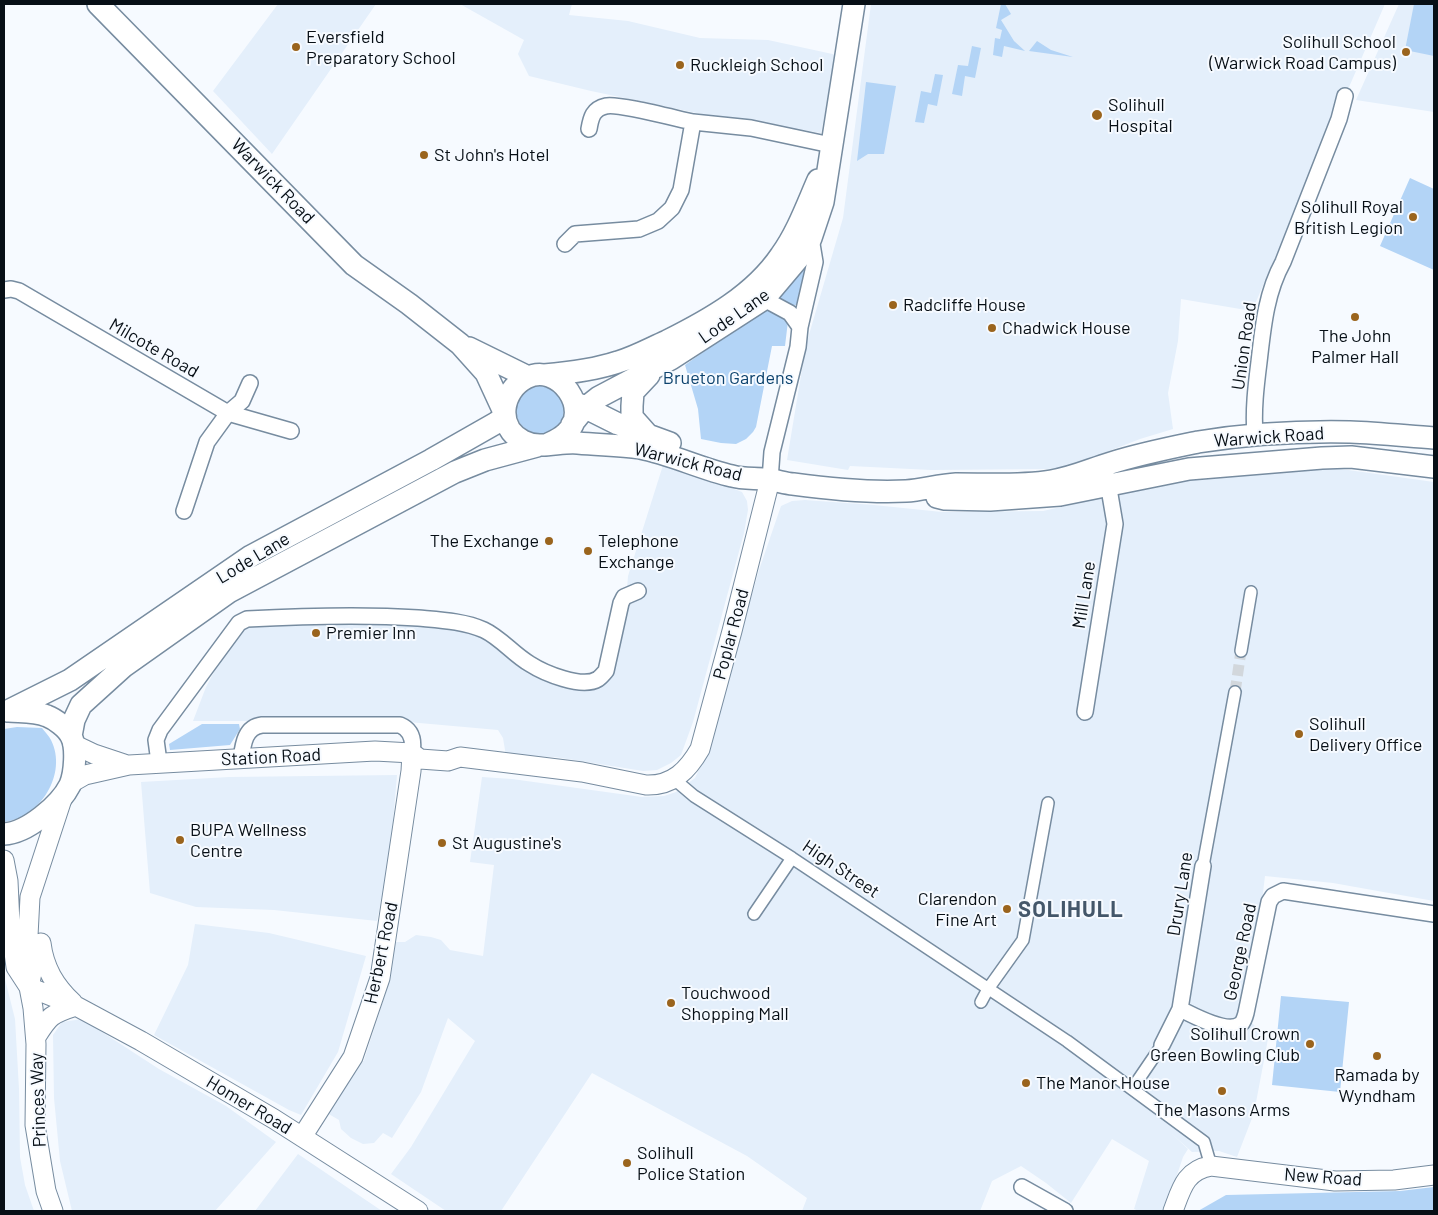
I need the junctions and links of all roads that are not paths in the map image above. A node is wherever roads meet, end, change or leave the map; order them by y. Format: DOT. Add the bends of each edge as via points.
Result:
graph roads {
  1 [pos="98,4"];
  2 [pos="854,4"];
  3 [pos="1345,96"];
  4 [pos="693,122"];
  5 [pos="589,128"];
  6 [pos="831,150"];
  7 [pos="811,238"];
  8 [pos="565,244"];
  9 [pos="4,290"];
  10 [pos="764,299"];
  11 [pos="800,328"];
  12 [pos="460,344"];
  13 [pos="662,363"];
  14 [pos="535,376"];
  15 [pos="250,383"];
  16 [pos="580,405"];
  17 [pos="228,412"];
  18 [pos="505,414"];
  19 [pos="291,431"];
  20 [pos="1361,433"];
  21 [pos="648,435"];
  22 [pos="1434,438"];
  23 [pos="541,445"];
  24 [pos="1255,449"];
  25 [pos="1434,451"];
  26 [pos="1351,458"];
  27 [pos="1434,467"];
  28 [pos="1107,475"];
  29 [pos="770,480"];
  30 [pos="184,511"];
  31 [pos="638,591"];
  32 [pos="1251,592"];
  33 [pos="1241,651"];
  34 [pos="1235,692"];
  35 [pos="6,712"];
  36 [pos="1085,712"];
  37 [pos="72,740"];
  38 [pos="412,753"];
  39 [pos="241,759"];
  40 [pos="159,762"];
  41 [pos="129,765"];
  42 [pos="674,780"];
  43 [pos="67,790"];
  44 [pos="1048,804"];
  45 [pos="4,834"];
  46 [pos="792,858"];
  47 [pos="4,860"];
  48 [pos="42,860"];
  49 [pos="1203,866"];
  50 [pos="754,914"];
  51 [pos="1434,914"];
  52 [pos="7,926"];
  53 [pos="29,987"];
  54 [pos="988,989"];
  55 [pos="981,1002"];
  56 [pos="76,1006"];
  57 [pos="1180,1008"];
  58 [pos="36,1037"];
  59 [pos="1162,1045"];
  60 [pos="1132,1089"];
  61 [pos="302,1137"];
  62 [pos="1211,1166"];
  63 [pos="1434,1175"];
  64 [pos="1022,1187"];
  65 [pos="53,1211"];
  66 [pos="418,1211"];
  67 [pos="1066,1211"];
  68 [pos="1173,1211"];
  1 -- 12 [label="main road, Warwick Road" via="354,265"];
  2 -- 6 [label="main road, Lode Lane"];
  3 -- 24 [label="street, Union Road" via="1265,312 1254,412"];
  4 -- 5 [label="street" via="609,105 594,112"];
  4 -- 6 [label="street" via="751,128"];
  4 -- 8 [label="street" via="681,190 672,208 658,221 639,229 575,234"];
  6 -- 7 [label="main road, Lode Lane" via="823,202"];
  6 -- 14 [label="main road, Lode Lane" via="786,248 749,291 697,326 620,362 565,374"];
  7 -- 10 [label="main road, Lode Lane" via="792,268"];
  7 -- 11 [label="street" via="815,262"];
  9 -- 17 [label="street, Milcote Road" via="19,291"];
  10 -- 11 [label="street" via="790,313"];
  10 -- 13 [label="main road, Lode Lane"];
  11 -- 29 [label="street" via="772,452"];
  12 -- 14 [label="main road, Warwick Road"];
  12 -- 18 [label="main road, Warwick Road" via="486,373"];
  13 -- 16 [label="main road, Lode Lane"];
  13 -- 21 [label="main road" via="632,396 632,417"];
  14 -- 16 [label="main road" via="552,377 561,382"];
  14 -- 18 [label="main road" via="514,386 508,394"];
  15 -- 17 [label="street" via="242,401"];
  16 -- 21 [label="main road, Warwick Road"];
  16 -- 23 [label="main road" via="567,433"];
  17 -- 19 [label="street, Milcote Road"];
  17 -- 30 [label="street" via="207,442"];
  18 -- 23 [label="main road" via="511,431 519,439"];
  18 -- 35 [label="main road, Lode Lane" via="496,423 431,460 251,556 70,680"];
  20 -- 22 [label="main road, Warwick Road"];
  20 -- 24 [label="main road, Warwick Road"];
  20 -- 25 [label="main road" via="1404,447"];
  20 -- 26 [label="main road"];
  21 -- 29 [label="main road, Warwick Road" via="743,467"];
  23 -- 29 [label="main road, Warwick Road" via="570,442 641,448 733,477"];
  23 -- 37 [label="main road, Lode Lane" via="455,472 229,592 123,667 81,705 74,720"];
  24 -- 26 [label="main road, Warwick Road" via="1322,458"];
  24 -- 28 [label="main road, Warwick Road" via="1189,469"];
  24 -- 28 [label="main road, Warwick Road" via="1199,442 1131,457"];
  26 -- 27 [label="main road, Warwick Road"];
  28 -- 29 [label="main road, Warwick Road" via="1082,474 1018,485 952,484 910,490 838,489"];
  28 -- 36 [label="street, Mill Lane" via="1115,524"];
  29 -- 42 [label="street, Poplar Road" via="700,749 690,765"];
  31 -- 40 [label="street" via="624,597 606,671 591,681 556,677 530,664 486,630 452,621 314,615 247,619 239,623 160,730 156,740"];
  32 -- 33 [label="street"];
  34 -- 49 [label="street, Drury Lane"];
  35 -- 37 [label="main road" via="49,716 64,728"];
  37 -- 41 [label="street, Station Road" via="94,754"];
  37 -- 43 [label="main road, Lode Lane" via="74,769"];
  38 -- 39 [label="street, Station Road" via="375,751"];
  38 -- 39 [label="street" via="412,738 400,725 262,724 250,729"];
  38 -- 42 [label="street, Station Road" via="420,759 448,761 460,757 582,772 646,785"];
  38 -- 61 [label="street, Herbert Road" via="380,978 353,1057"];
  39 -- 40 [label="street, Station Road"];
  40 -- 41 [label="street, Station Road"];
  41 -- 43 [label="street, Station Road" via="85,774"];
  42 -- 46 [label="street, High Street"];
  43 -- 45 [label="main road" via="42,816 26,827"];
  43 -- 48 [label="street, Princes Way"];
  44 -- 54 [label="street" via="1023,940"];
  46 -- 50 [label="street"];
  46 -- 54 [label="street, High Street"];
  47 -- 52 [label="street, Princes Way" via="8,881"];
  48 -- 53 [label="street, Princes Way" via="30,897 28,936 34,963"];
  48 -- 56 [label="street" via="39,919 42,952 49,974"];
  49 -- 57 [label="street, Drury Lane"];
  51 -- 57 [label="street, George Road" via="1283,891 1272,896 1269,902 1242,1023 1229,1028"];
  52 -- 53 [label="street, Princes Way" via="16,967"];
  53 -- 56 [label="street, Homer Road"];
  53 -- 58 [label="street, Princes Way"];
  54 -- 55 [label="street"];
  54 -- 60 [label="street, High Street"];
  56 -- 58 [label="street" via="47,1019"];
  56 -- 61 [label="street, Homer Road"];
  57 -- 59 [label="street, Drury Lane"];
  58 -- 65 [label="street, Princes Way" via="35,1125 46,1191"];
  59 -- 60 [label="street, Drury Lane"];
  60 -- 62 [label="street, High Street" via="1204,1142"];
  61 -- 66 [label="street, Homer Road"];
  62 -- 63 [label="street, New Road" via="1335,1181 1394,1180"];
  62 -- 68 [label="street" via="1194,1171 1182,1187"];
  64 -- 67 [label="street"];
}
